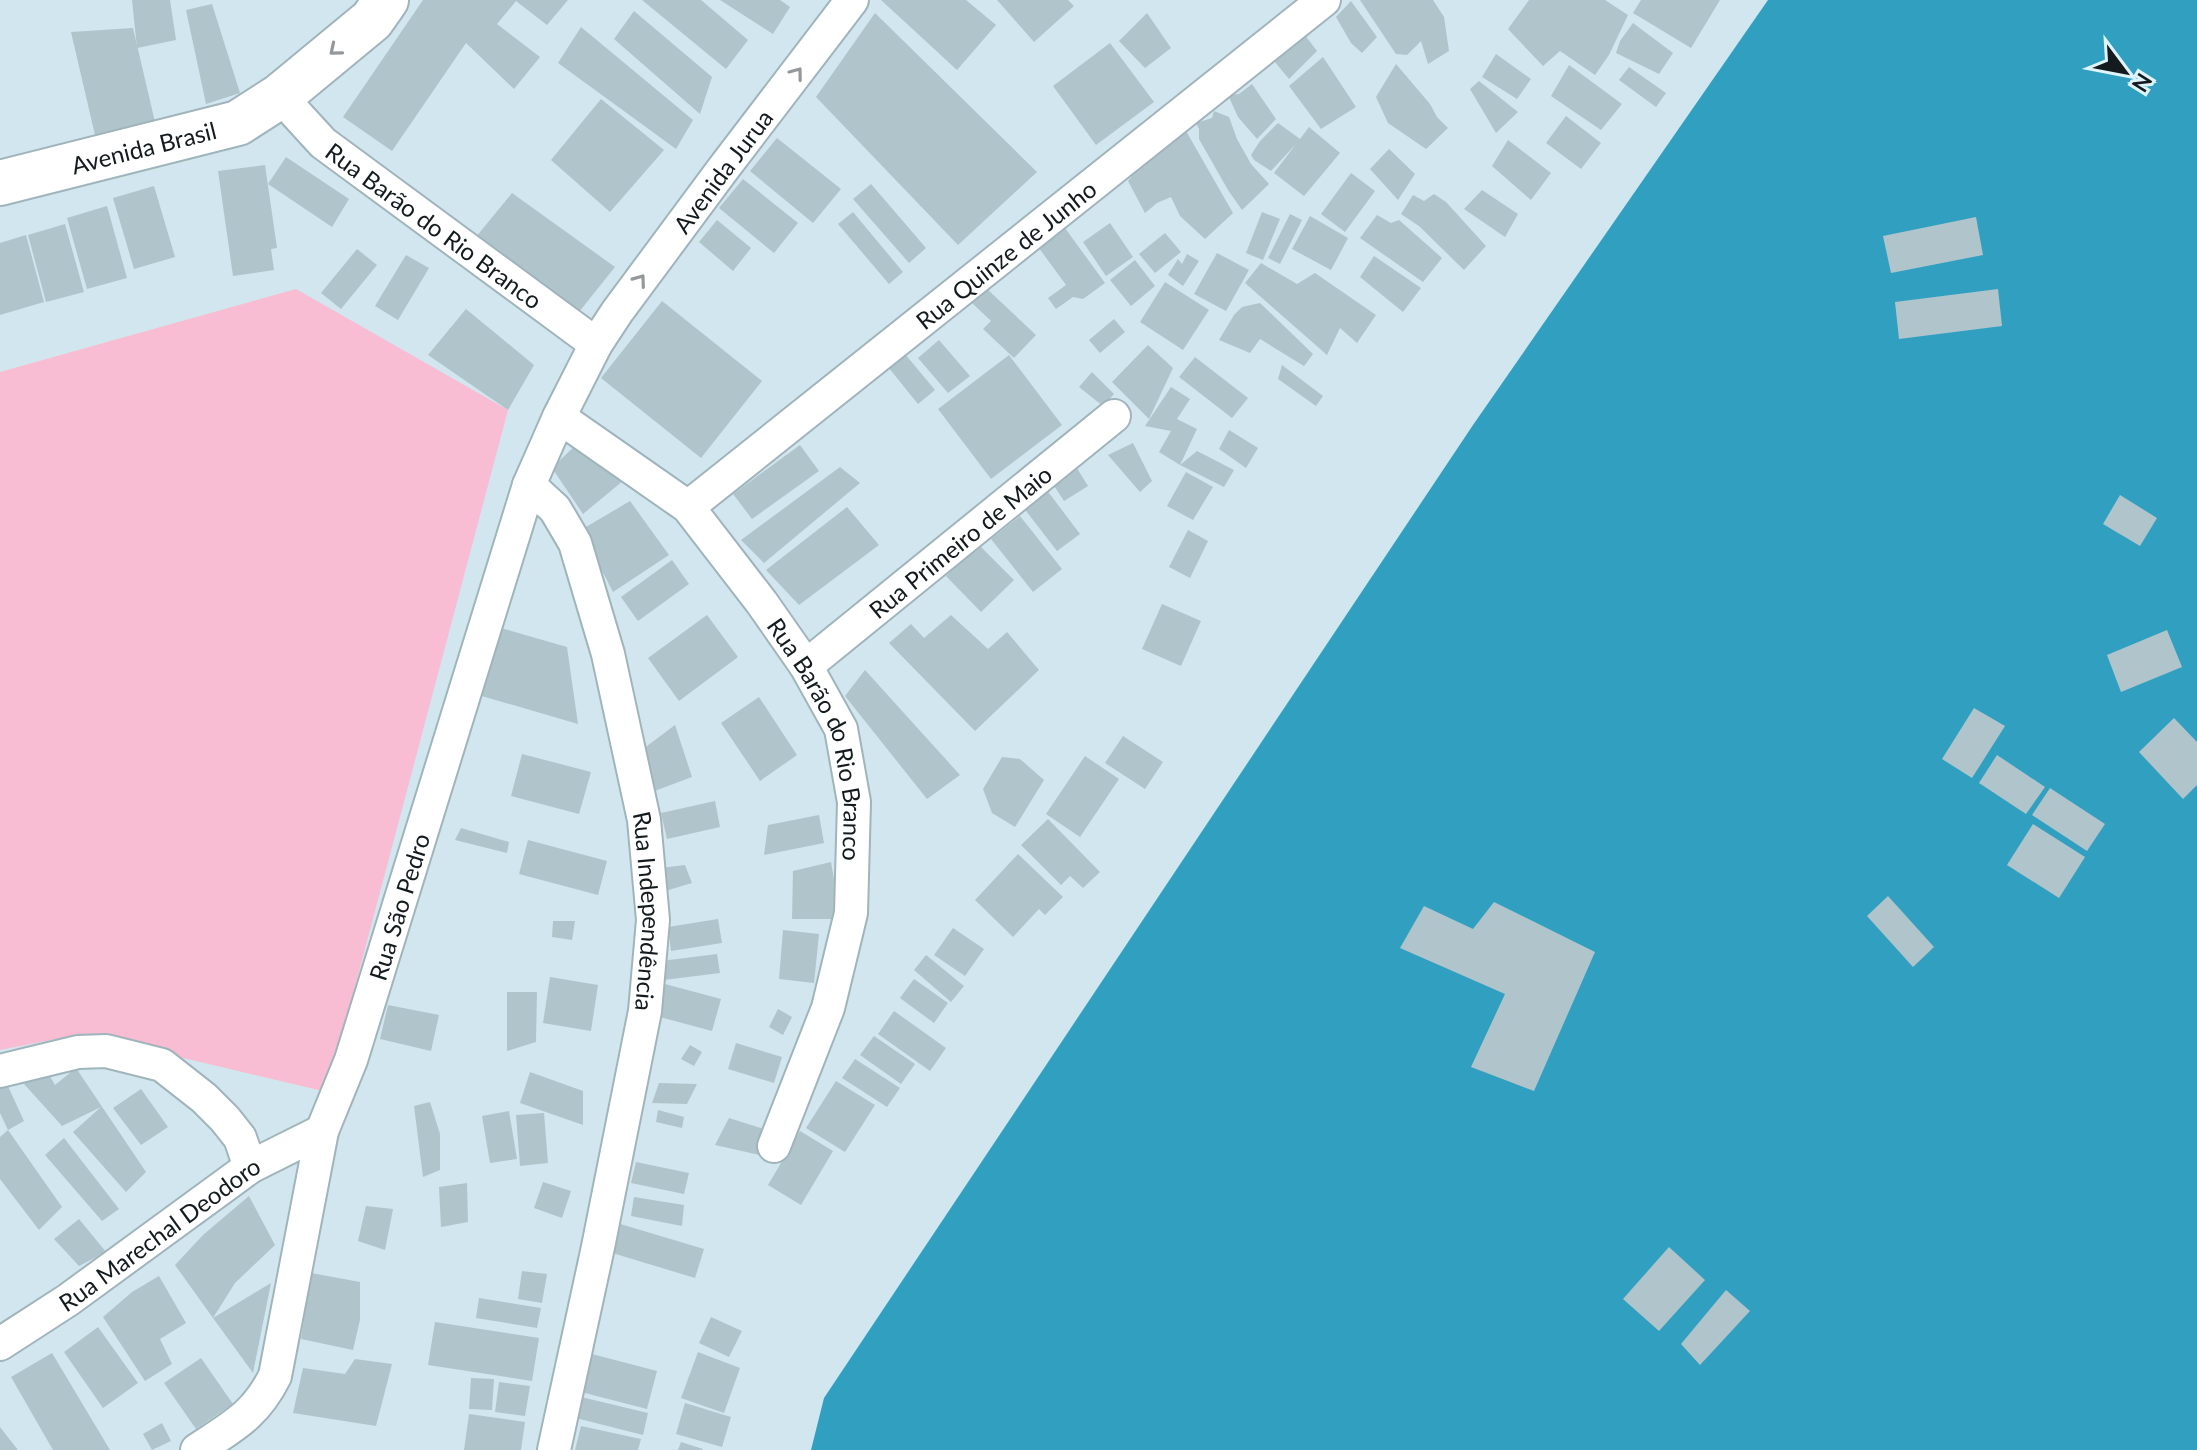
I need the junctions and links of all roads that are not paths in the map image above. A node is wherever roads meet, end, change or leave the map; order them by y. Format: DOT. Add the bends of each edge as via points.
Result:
graph roads {
  1 [pos="386,0"];
  2 [pos="852,0"];
  3 [pos="1324,0"];
  4 [pos="280,96"];
  5 [pos="0,183"];
  6 [pos="596,344"];
  7 [pos="1114,416"];
  8 [pos="559,417"];
  9 [pos="529,485"];
  10 [pos="688,507"];
  11 [pos="806,666"];
  12 [pos="0,1071"];
  13 [pos="322,1131"];
  14 [pos="774,1146"];
  15 [pos="250,1167"];
  16 [pos="0,1344"];
  17 [pos="197,1450"];
  18 [pos="554,1450"];
  1 -- 4 [label="street, Avenida Brasil, one-way" via="372,20"];
  6 -- 2 [label="street, Avenida Jurua, one-way"];
  3 -- 10 [label="street, Rua Quinze de Junho"];
  4 -- 5 [label="street, Avenida Brasil" via="238,123"];
  4 -- 6 [label="street, Rua Barão do Rio Branco" via="323,143"];
  6 -- 8 [label="street, Rua São Pedro"];
  7 -- 11 [label="street, Rua Primeiro de Maio"];
  8 -- 9 [label="street, Rua São Pedro"];
  8 -- 10 [label="street, Rua Barão do Rio Branco"];
  9 -- 13 [label="street, Rua São Pedro" via="351,1060"];
  9 -- 18 [label="street, Rua Independência" via="555,509 575,543 608,654 644,820 653,920 645,1011"];
  10 -- 11 [label="street, Rua Barão do Rio Branco"];
  11 -- 14 [label="street, Rua Barão do Rio Branco" via="841,729 854,802 851,913 828,1008"];
  12 -- 15 [label="street" via="78,1052 106,1051 162,1065 225,1119 240,1138"];
  13 -- 15 [label="street, Rua Marechal Deodoro"];
  13 -- 17 [label="street, Rua São Pedro" via="275,1376 242,1421"];
  15 -- 16 [label="street, Rua Marechal Deodoro"];
}
